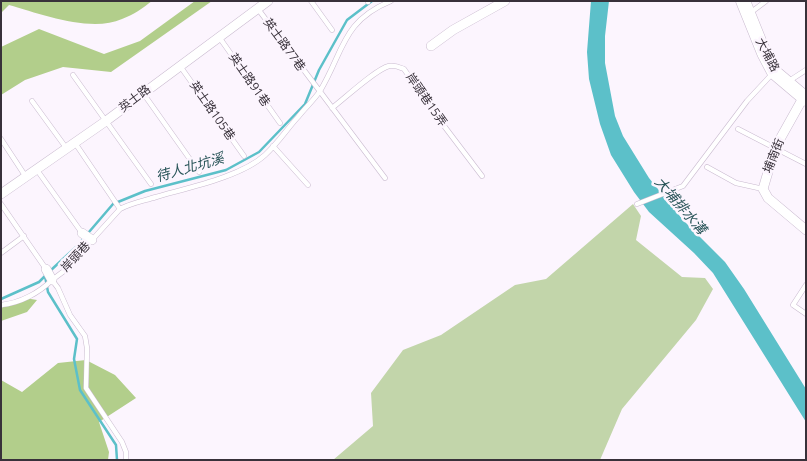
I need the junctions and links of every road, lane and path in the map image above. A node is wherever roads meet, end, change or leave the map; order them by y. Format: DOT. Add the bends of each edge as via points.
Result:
graph roads {
  1 [pos="268,1"];
  2 [pos="311,1"];
  3 [pos="391,1"];
  4 [pos="505,1"];
  5 [pos="766,1"];
  6 [pos="746,8"];
  7 [pos="258,9"];
  8 [pos="332,30"];
  9 [pos="219,37"];
  10 [pos="431,46"];
  11 [pos="180,66"];
  12 [pos="806,70"];
  13 [pos="774,72"];
  14 [pos="73,75"];
  15 [pos="786,83"];
  16 [pos="319,92"];
  17 [pos="143,93"];
  18 [pos="804,98"];
  19 [pos="32,101"];
  20 [pos="332,108"];
  21 [pos="106,121"];
  22 [pos="280,123"];
  23 [pos="738,129"];
  24 [pos="1,139"];
  25 [pos="75,143"];
  26 [pos="274,146"];
  27 [pos="775,148"];
  28 [pos="67,149"];
  29 [pos="244,156"];
  30 [pos="806,164"];
  31 [pos="707,167"];
  32 [pos="36,170"];
  33 [pos="199,172"];
  34 [pos="26,176"];
  35 [pos="482,176"];
  36 [pos="385,178"];
  37 [pos="152,184"];
  38 [pos="308,185"];
  39 [pos="763,189"];
  40 [pos="1,194"];
  41 [pos="1,204"];
  42 [pos="637,204"];
  43 [pos="120,209"];
  44 [pos="806,230"];
  45 [pos="82,233"];
  46 [pos="24,236"];
  47 [pos="92,240"];
  48 [pos="1,253"];
  49 [pos="46,269"];
  50 [pos="52,280"];
  51 [pos="806,284"];
  52 [pos="1,305"];
  53 [pos="806,314"];
  54 [pos="126,460"];
  1 -- 7 [label="street, 英士路"];
  2 -- 8 [label="lane"];
  3 -- 16 [label="lane" via="364,15 356,24"];
  4 -- 10 [label="street"];
  5 -- 6 [label="lane"];
  6 -- 13 [label="main road, 大埔路"];
  7 -- 9 [label="street, 英士路"];
  7 -- 16 [label="lane, 英士路77巷"];
  9 -- 11 [label="street, 英士路"];
  9 -- 22 [label="lane, 英士路91巷"];
  11 -- 17 [label="street, 英士路"];
  11 -- 29 [label="lane, 英士路105巷"];
  12 -- 15 [label="lane"];
  13 -- 15 [label="main road, 大埔路"];
  13 -- 42 [label="lane" via="747,101 683,186"];
  14 -- 21 [label="lane"];
  15 -- 18 [label="main road, 大埔路"];
  16 -- 20 [label="lane"];
  16 -- 26 [label="lane"];
  17 -- 21 [label="street, 英士路"];
  17 -- 33 [label="lane"];
  18 -- 27 [label="street, 埔南街"];
  19 -- 28 [label="lane"];
  20 -- 35 [label="lane, 岸頭巷15弄" via="388,66 404,69"];
  20 -- 36 [label="lane"];
  21 -- 25 [label="street, 英士路"];
  21 -- 37 [label="lane"];
  23 -- 27 [label="lane"];
  24 -- 34 [label="lane"];
  25 -- 28 [label="street, 英士路"];
  25 -- 43 [label="lane"];
  26 -- 38 [label="lane"];
  26 -- 43 [label="lane, 岸頭巷" via="243,169 130,203"];
  27 -- 30 [label="lane"];
  27 -- 39 [label="street, 埔南街"];
  28 -- 32 [label="street, 英士路"];
  31 -- 39 [label="lane" via="736,183"];
  32 -- 34 [label="street, 英士路"];
  32 -- 45 [label="lane"];
  34 -- 40 [label="street, 英士路"];
  39 -- 44 [label="street, 埔南街" via="768,198"];
  41 -- 46 [label="lane"];
  43 -- 47 [label="lane, 岸頭巷"];
  45 -- 47 [label="street"];
  46 -- 48 [label="lane"];
  46 -- 49 [label="lane"];
  47 -- 50 [label="lane, 岸頭巷"];
  49 -- 50 [label="street"];
  50 -- 52 [label="lane" via="18,302"];
  50 -- 54 [label="lane, 岸頭巷" via="85,336 86,388 122,442"];
  51 -- 53 [label="lane" via="793,305"];
}
